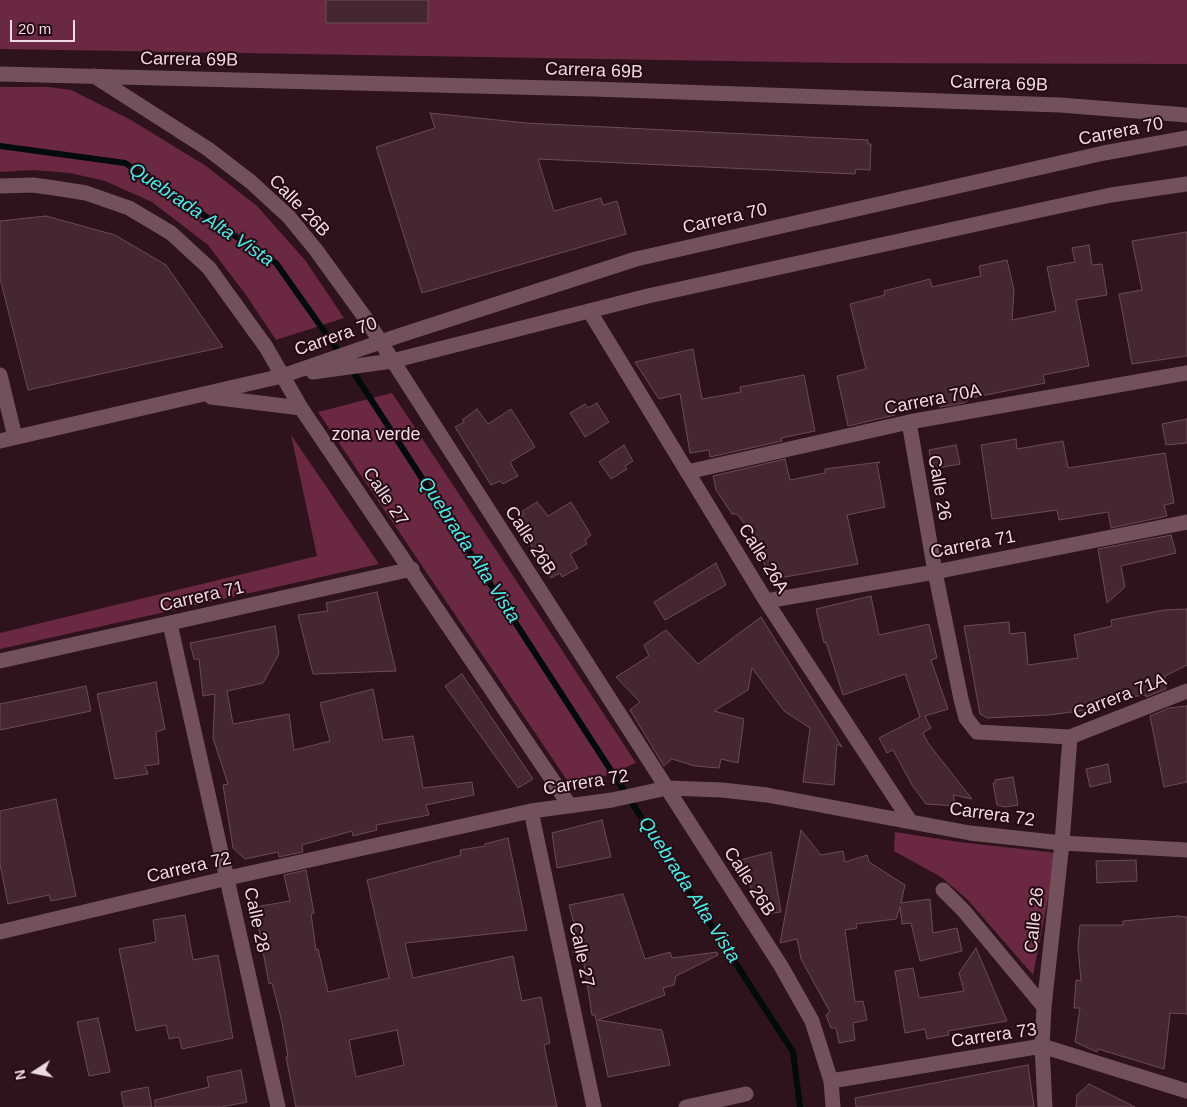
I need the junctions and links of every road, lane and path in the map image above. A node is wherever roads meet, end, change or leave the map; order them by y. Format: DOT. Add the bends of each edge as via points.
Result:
graph roads {
  1 [pos="0,74"];
  2 [pos="94,76"];
  3 [pos="1187,115"];
  4 [pos="1187,138"];
  5 [pos="1187,184"];
  6 [pos="0,186"];
  7 [pos="590,312"];
  8 [pos="380,342"];
  9 [pos="392,361"];
  10 [pos="331,364"];
  11 [pos="1187,373"];
  12 [pos="0,375"];
  13 [pos="282,376"];
  14 [pos="197,396"];
  15 [pos="301,408"];
  16 [pos="908,422"];
  17 [pos="15,437"];
  18 [pos="0,441"];
  19 [pos="687,472"];
  20 [pos="1187,522"];
  21 [pos="412,569"];
  22 [pos="935,572"];
  23 [pos="766,601"];
  24 [pos="170,624"];
  25 [pos="0,661"];
  26 [pos="1187,691"];
  27 [pos="977,732"];
  28 [pos="1070,737"];
  29 [pos="667,788"];
  30 [pos="570,806"];
  31 [pos="531,811"];
  32 [pos="910,821"];
  33 [pos="1062,843"];
  34 [pos="1187,850"];
  35 [pos="228,878"];
  36 [pos="943,890"];
  37 [pos="0,932"];
  38 [pos="1044,1007"];
  39 [pos="1042,1046"];
  40 [pos="831,1081"];
  41 [pos="1187,1091"];
  42 [pos="746,1094"];
  43 [pos="278,1107"];
  44 [pos="594,1107"];
  45 [pos="686,1107"];
  46 [pos="833,1107"];
  47 [pos="1045,1107"];
  1 -- 2 [label="street, Carrera 69B"];
  2 -- 3 [label="street, Carrera 69B" via="593,89 1040,105"];
  2 -- 8 [label="street, Calle 26B" via="208,149 289,217"];
  4 -- 8 [label="street, Carrera 70" via="1094,155 636,259"];
  5 -- 7 [label="street, Carrera 70" via="1060,206 648,296"];
  6 -- 13 [label="street, Calle 27" via="33,185 86,193 129,208 172,233 208,268 266,347"];
  7 -- 9 [label="street, Carrera 70"];
  7 -- 19 [label="street, Calle 26A"];
  8 -- 9 [label="street, Calle 26B"];
  8 -- 10 [label="street, Carrera 70" via="356,350"];
  9 -- 10 [label="street, Carrera 70" via="366,365"];
  9 -- 29 [label="street, Calle 26B"];
  10 -- 13 [label="street, Carrera 70"];
  11 -- 16 [label="street, Carrera 70A"];
  12 -- 17 [label="street"];
  13 -- 14 [label="street, Carrera 70"];
  13 -- 15 [label="street, Calle 27"];
  14 -- 15 [label="street"];
  14 -- 17 [label="street, Carrera 70"];
  15 -- 21 [label="street, Calle 27"];
  16 -- 19 [label="street, Carrera 70A"];
  16 -- 22 [label="street, Calle 26"];
  17 -- 18 [label="street, Carrera 70"];
  19 -- 23 [label="street, Calle 26A"];
  20 -- 22 [label="street, Carrera 71"];
  21 -- 24 [label="street, Carrera 71"];
  21 -- 30 [label="street, Calle 27"];
  22 -- 23 [label="street, Carrera 71"];
  22 -- 27 [label="street, Calle 26" via="961,699 966,718"];
  23 -- 32 [label="street, Calle 26A"];
  24 -- 25 [label="street, Carrera 71"];
  24 -- 35 [label="street, Calle 28"];
  26 -- 28 [label="street, Carrera 71A"];
  27 -- 28 [label="street, Carrera 71A"];
  28 -- 33 [label="street, Calle 26"];
  29 -- 30 [label="street, Carrera 72"];
  29 -- 32 [label="street, Carrera 72" via="767,795"];
  29 -- 40 [label="street, Calle 26B" via="808,1013"];
  30 -- 31 [label="street, Carrera 72"];
  31 -- 35 [label="street, Carrera 72"];
  31 -- 44 [label="street, Calle 27"];
  32 -- 33 [label="street, Carrera 72" via="970,833"];
  33 -- 34 [label="street, Carrera 72"];
  33 -- 38 [label="street, Calle 26"];
  35 -- 37 [label="street, Carrera 72"];
  35 -- 43 [label="street, Calle 28"];
  36 -- 38 [label="street"];
  38 -- 39 [label="street, Calle 26"];
  39 -- 40 [label="street, Carrera 73"];
  39 -- 41 [label="street, Carrera 73"];
  39 -- 47 [label="street, Calle 26"];
  40 -- 46 [label="street, Calle 26B"];
  42 -- 45 [label="street"];
}
